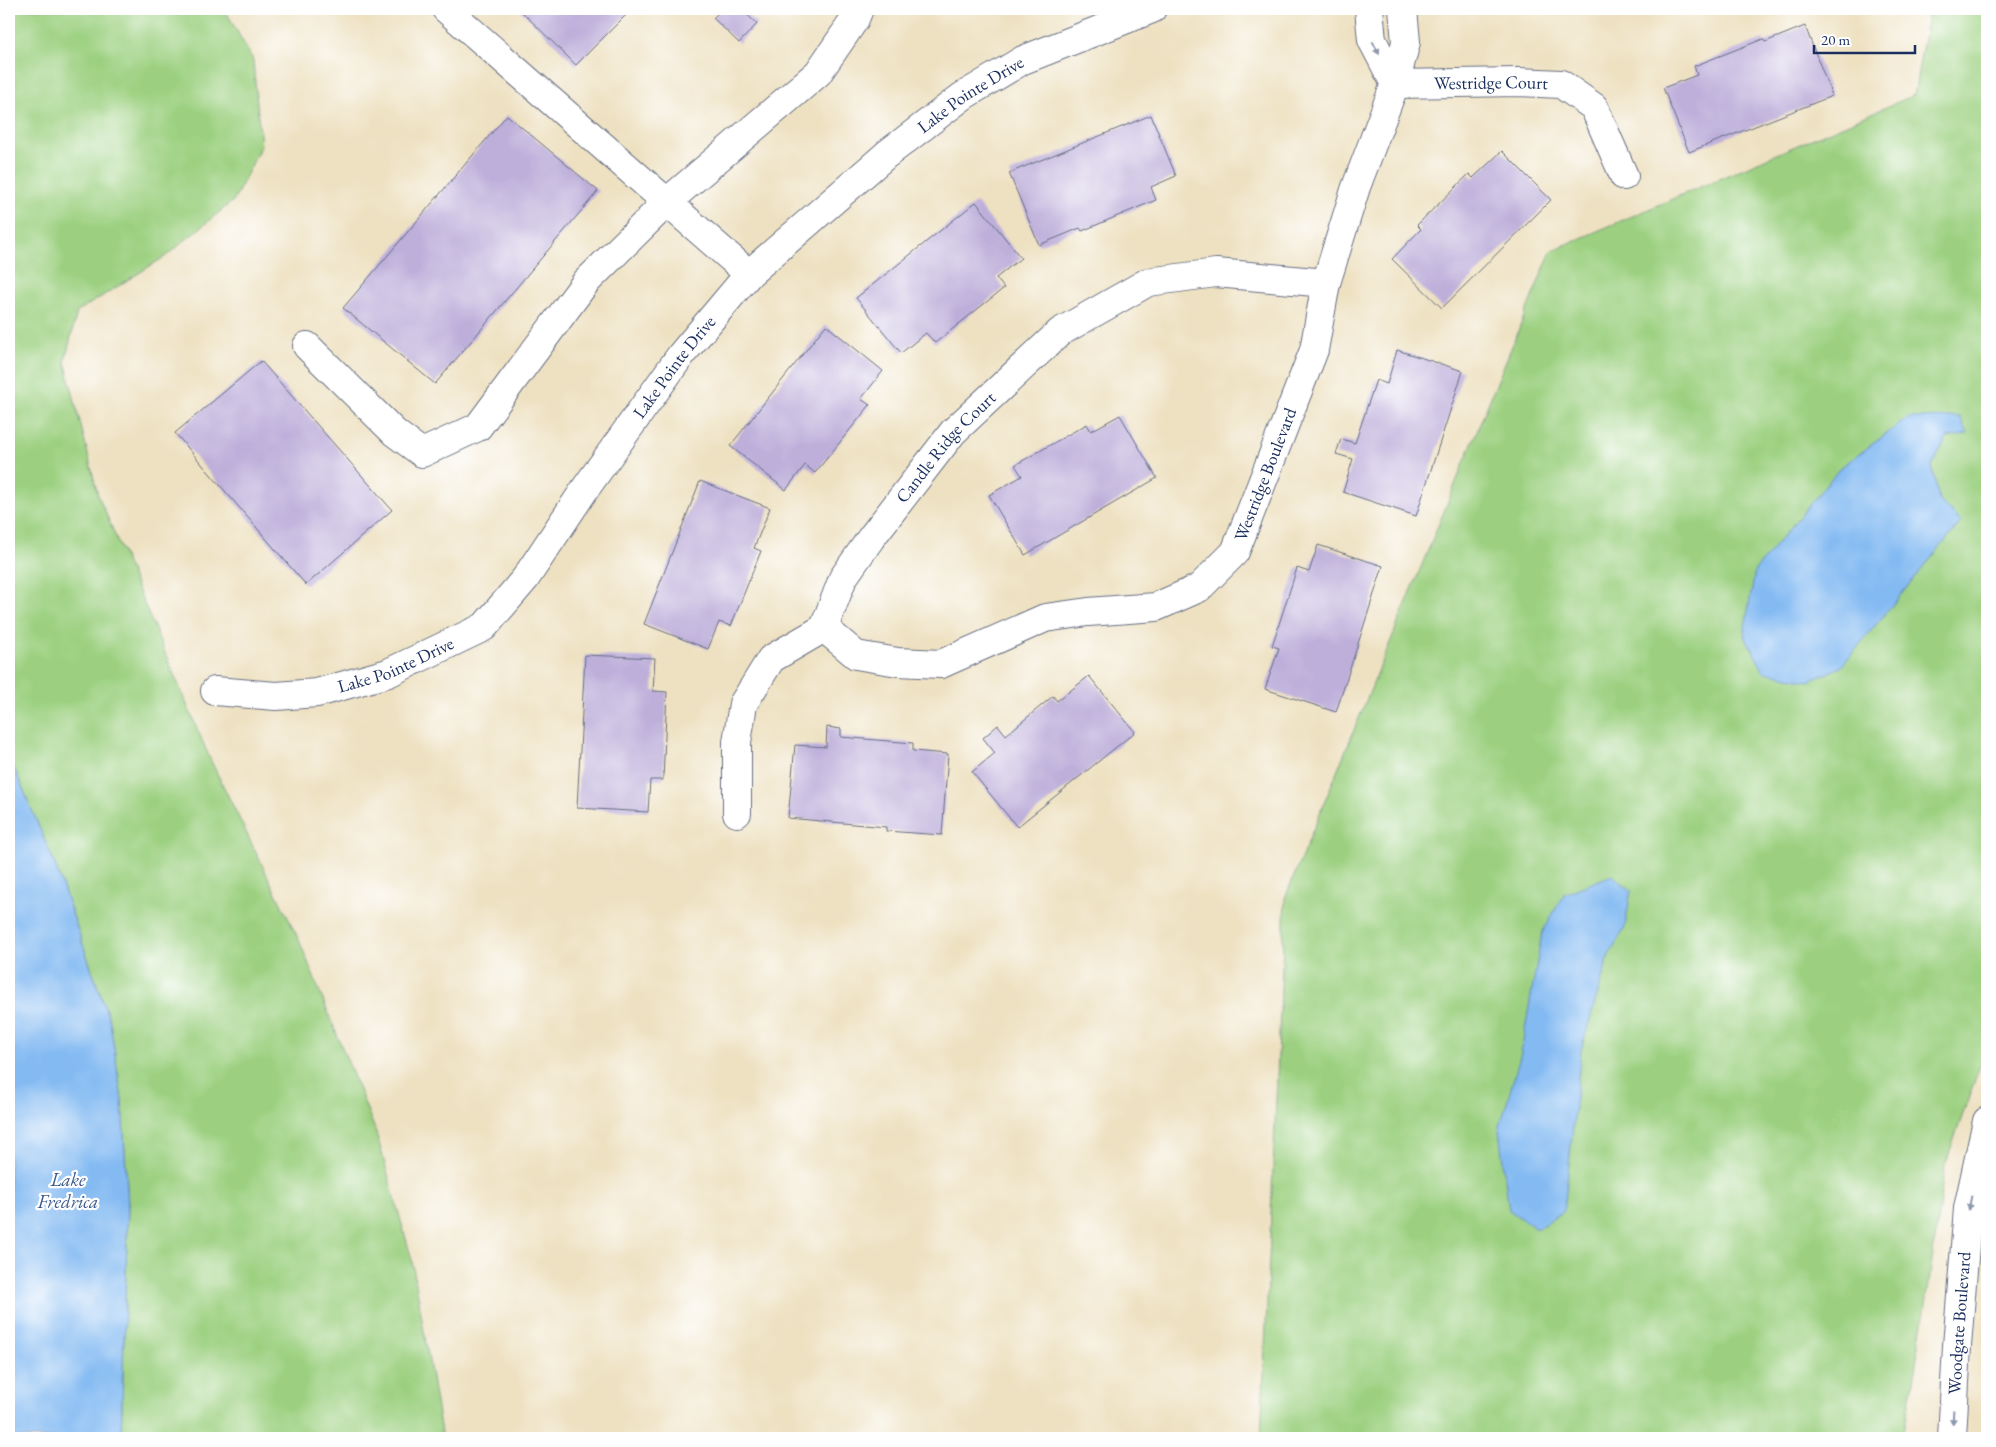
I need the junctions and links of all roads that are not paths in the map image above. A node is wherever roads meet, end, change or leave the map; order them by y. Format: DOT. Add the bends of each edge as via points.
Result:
graph roads {
  1 [pos="446,9"];
  2 [pos="859,9"];
  3 [pos="1152,9"];
  4 [pos="1369,9"];
  5 [pos="1403,9"];
  6 [pos="1395,84"];
  7 [pos="1624,176"];
  8 [pos="667,202"];
  9 [pos="749,274"];
  10 [pos="1326,283"];
  11 [pos="307,346"];
  12 [pos="824,628"];
  13 [pos="215,691"];
  14 [pos="738,813"];
  15 [pos="1987,1121"];
  16 [pos="1952,1438"];
  1 -- 8 [label="street"];
  2 -- 8 [label="street" via="818,73"];
  3 -- 9 [label="street, Lake Pointe Drive" via="1023,60 962,96 887,154"];
  4 -- 6 [label="street, one-way" via="1372,40"];
  5 -- 6 [label="street, Westridge Boulevard" via="1406,42"];
  6 -- 7 [label="street, Westridge Court" via="1561,84 1594,107"];
  6 -- 10 [label="street, Westridge Boulevard" via="1356,187"];
  8 -- 9 [label="street"];
  8 -- 11 [label="street" via="586,282 478,427 422,452 396,433"];
  9 -- 13 [label="street, Lake Pointe Drive" via="681,355 525,579 484,627 388,673 317,693 276,696"];
  10 -- 12 [label="street, Candle Ridge Court" via="1216,273 1148,282 1060,332 953,432 843,578"];
  10 -- 12 [label="street, Westridge Boulevard" via="1314,350 1235,552 1199,588 1156,608 1045,618 941,664 898,662 856,655"];
  12 -- 14 [label="street" via="771,659 743,704 737,742"];
  15 -- 16 [label="street, Woodgate Boulevard, one-way" via="1968,1208"];
}
